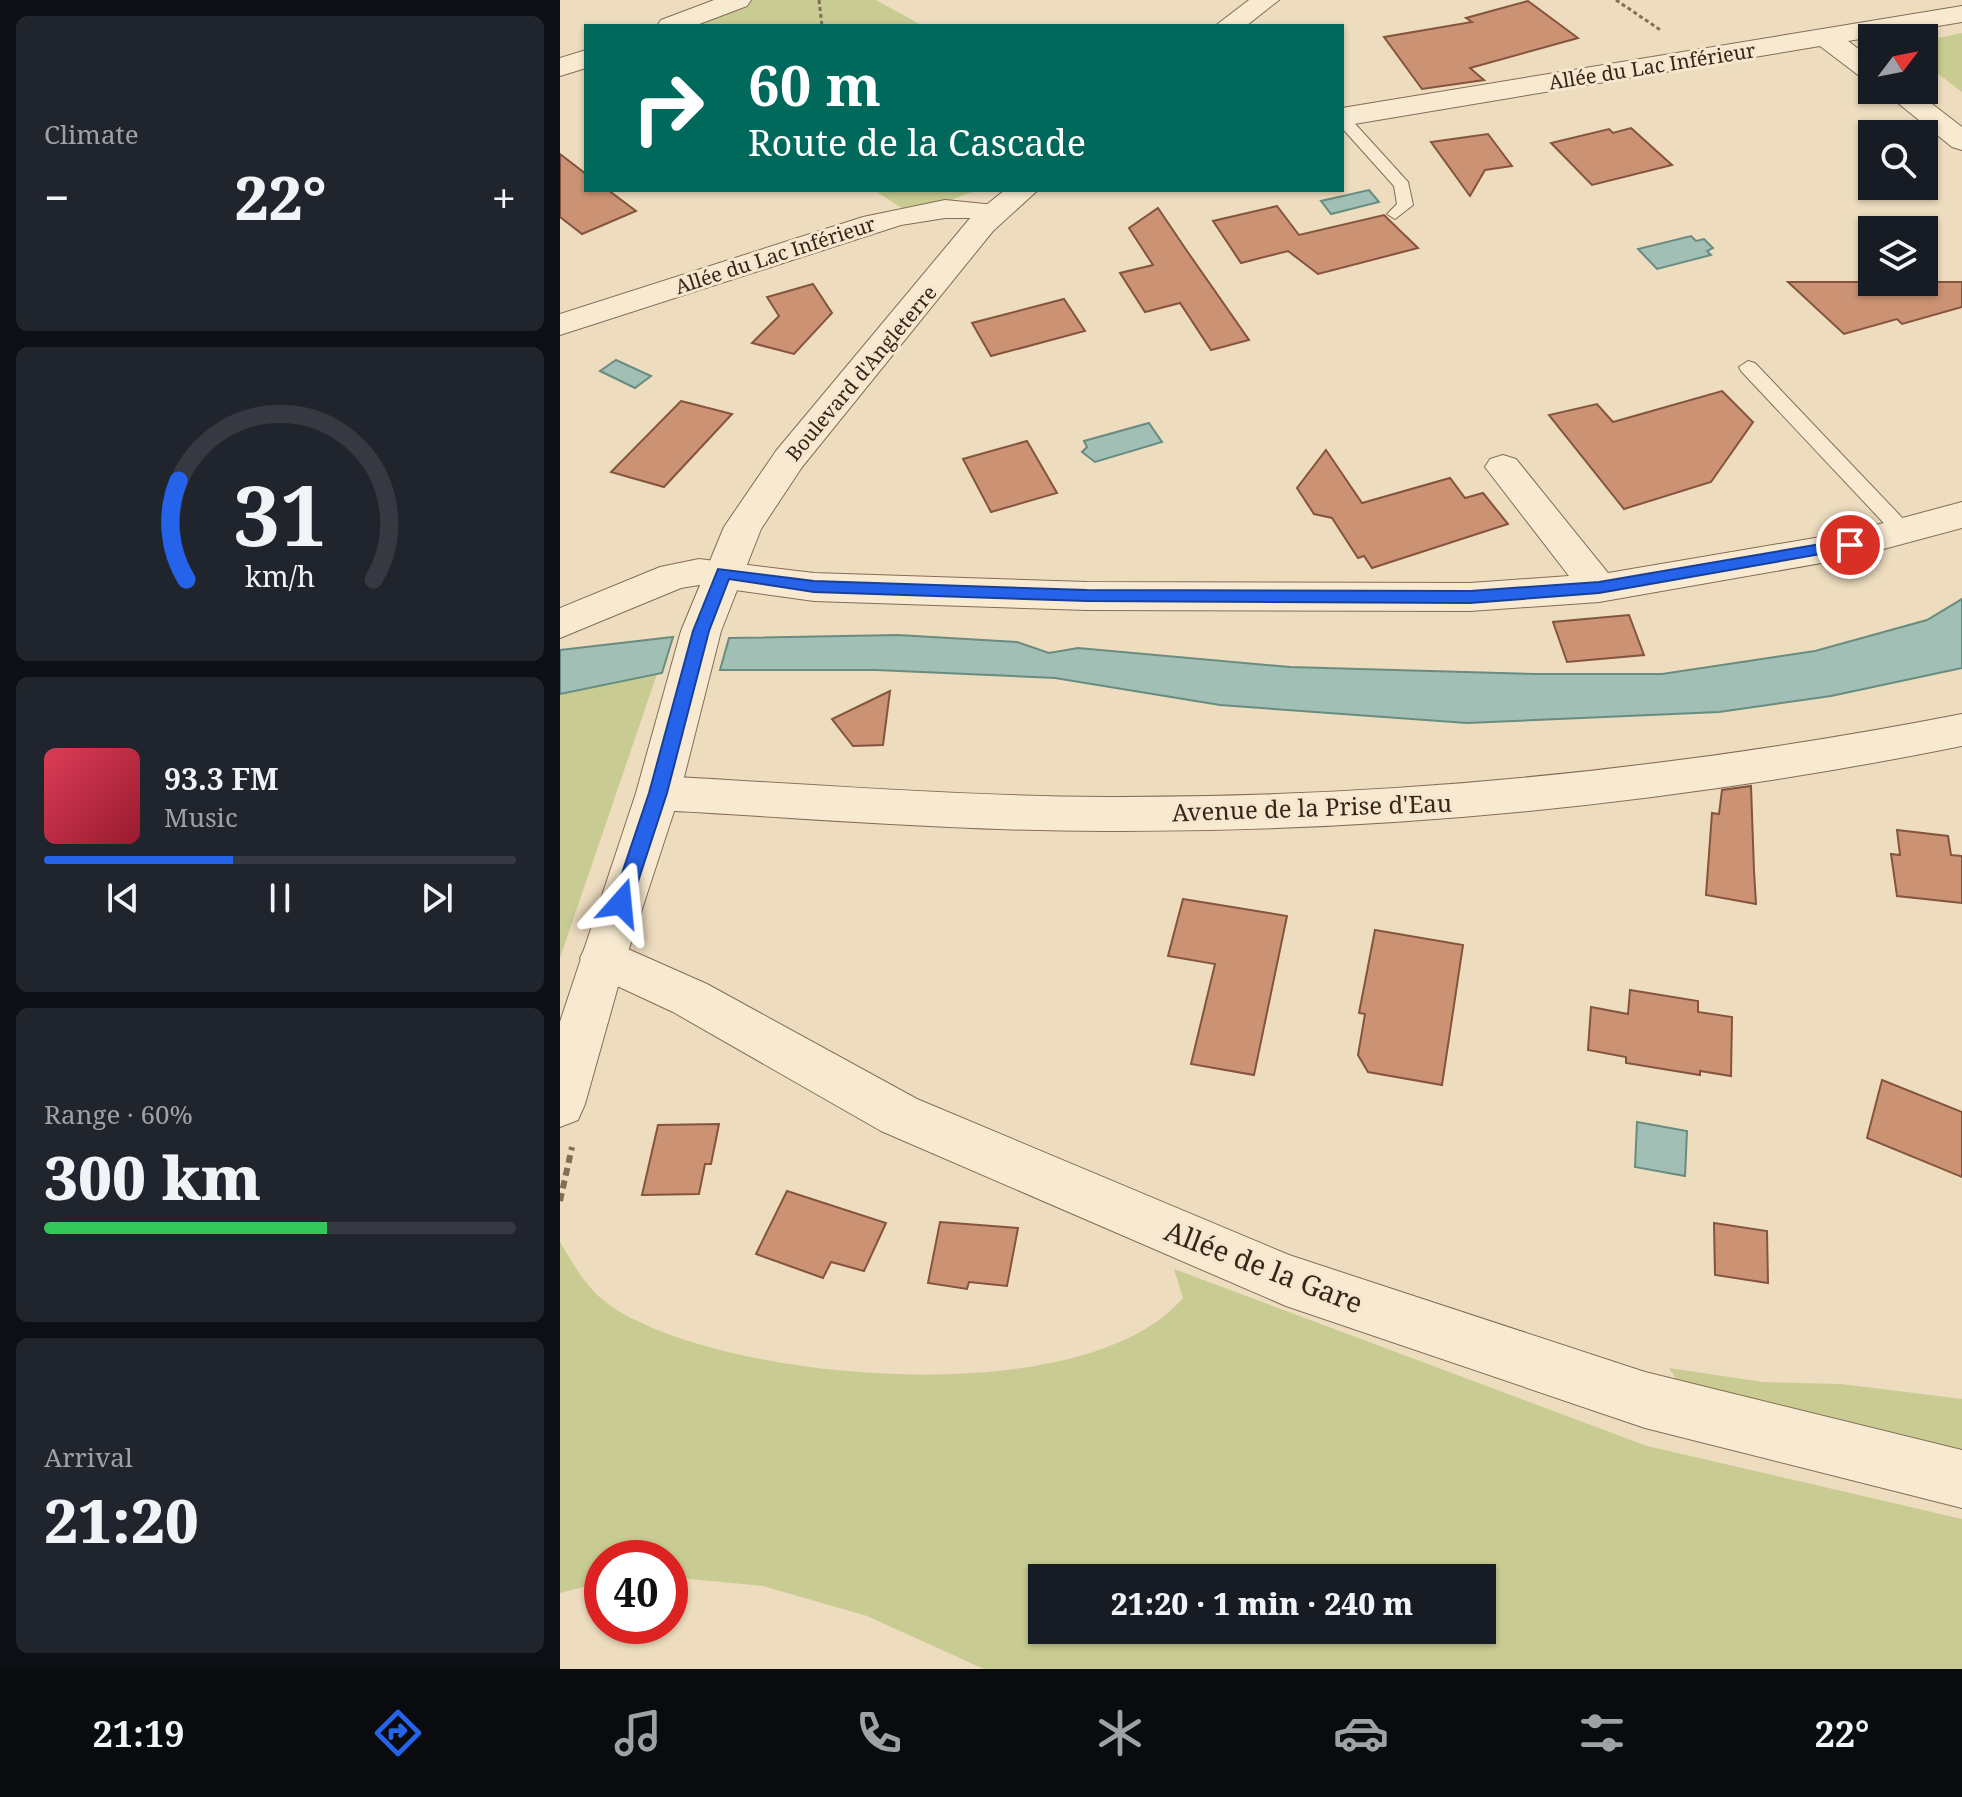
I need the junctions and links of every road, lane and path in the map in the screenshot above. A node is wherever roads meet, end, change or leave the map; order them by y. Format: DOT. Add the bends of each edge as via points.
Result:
graph roads {
  1 [pos="738,0"];
  2 [pos="819,0"];
  3 [pos="1266,0"];
  4 [pos="1962,14"];
  5 [pos="675,24"];
  6 [pos="822,24"];
  7 [pos="1231,24"];
  8 [pos="1827,38"];
  9 [pos="584,59"];
  10 [pos="1858,61"];
  11 [pos="560,68"];
  12 [pos="1914,104"];
  13 [pos="1344,118"];
  14 [pos="1344,120"];
  15 [pos="1962,141"];
  16 [pos="1020,192"];
  17 [pos="994,212"];
  18 [pos="1395,214"];
  19 [pos="560,325"];
  20 [pos="1748,367"];
  21 [pos="1503,467"];
  22 [pos="1962,515"];
  23 [pos="1903,531"];
  24 [pos="724,573"];
  25 [pos="1599,588"];
  26 [pos="560,624"];
  27 [pos="1962,730"];
  28 [pos="658,793"];
  29 [pos="603,958"];
  30 [pos="560,1104"];
  31 [pos="1962,1479"];
  1 -- 5 [label="street"];
  2 -- 6 [label="path"];
  3 -- 7 [label="street"];
  4 -- 8 [label="street, Allée du Lac Inférieur"];
  8 -- 10 [label="street"];
  8 -- 13 [label="street, Allée du Lac Inférieur"];
  9 -- 11 [label="street"];
  12 -- 15 [label="street"];
  14 -- 18 [label="lane" via="1402,185 1405,205"];
  16 -- 17 [label="street, Boulevard d'Angleterre"];
  17 -- 19 [label="street, Allée du Lac Inférieur" via="959,207 911,214"];
  17 -- 24 [label="street, Boulevard d'Angleterre" via="789,459 743,527"];
  20 -- 23 [label="lane"];
  21 -- 25 [label="street"];
  22 -- 23 [label="street"];
  23 -- 25 [label="street"];
  24 -- 25 [label="street" via="814,587 1087,596 1470,597"];
  24 -- 26 [label="street" via="674,576"];
  24 -- 28 [label="street, Boulevard d'Angleterre" via="701,631"];
  27 -- 28 [label="street, Avenue de la Prise d'Eau" via="1594,791 1336,811 1103,814"];
  28 -- 29 [label="street, Boulevard d'Angleterre"];
  29 -- 30 [label="street, Boulevard d'Angleterre"];
  29 -- 31 [label="street, Allée de la Gare" via="690,998 899,1115 1286,1280 1645,1400"];
}
